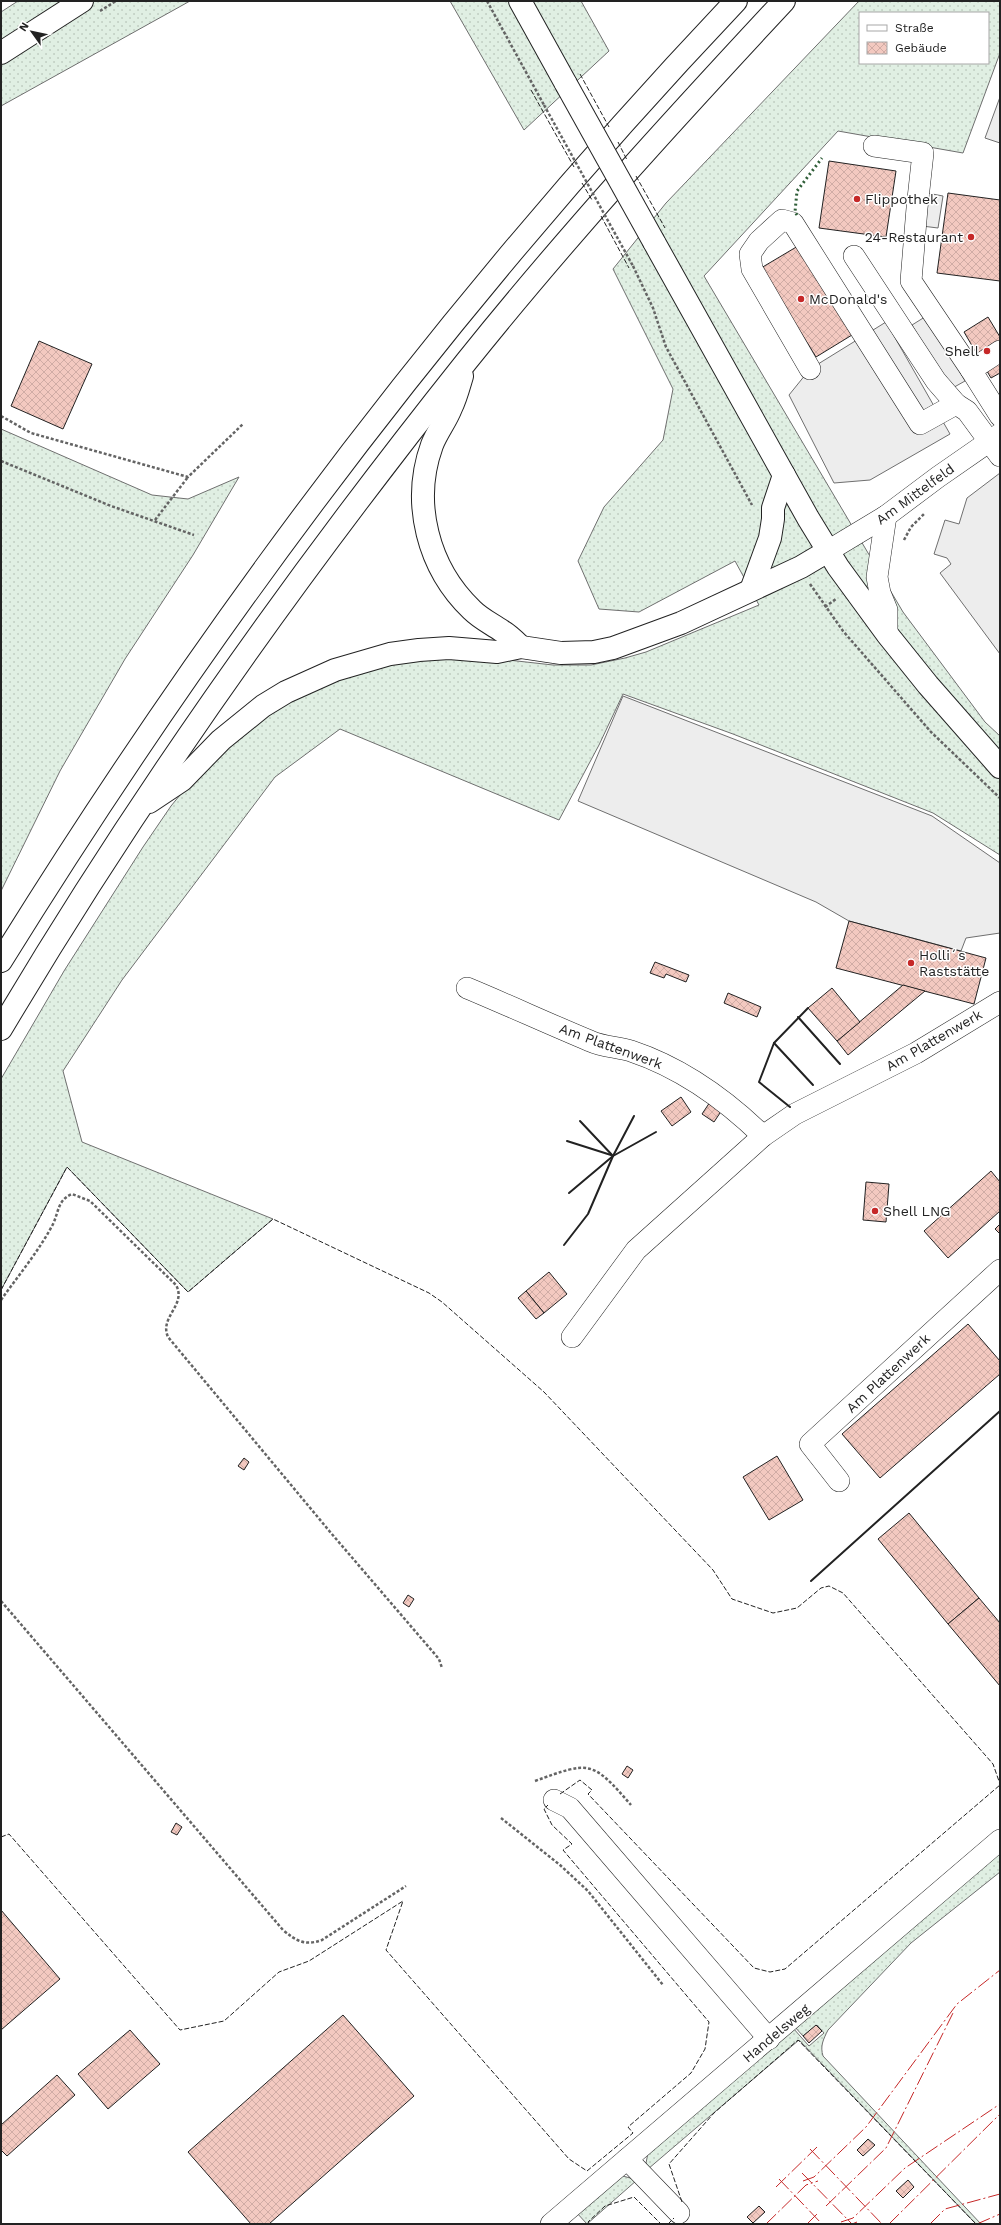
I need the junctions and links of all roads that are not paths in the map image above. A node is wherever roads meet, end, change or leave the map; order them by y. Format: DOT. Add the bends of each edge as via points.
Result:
graph roads {
  1 [pos="82,1"];
  2 [pos="520,1"];
  3 [pos="736,1"];
  4 [pos="784,1"];
  5 [pos="1,53"];
  6 [pos="874,146"];
  7 [pos="854,256"];
  8 [pos="1000,351"];
  9 [pos="467,361"];
  10 [pos="810,369"];
  11 [pos="971,370"];
  12 [pos="956,404"];
  13 [pos="1000,416"];
  14 [pos="997,444"];
  15 [pos="784,476"];
  16 [pos="886,516"];
  17 [pos="828,551"];
  18 [pos="751,590"];
  19 [pos="887,634"];
  20 [pos="521,647"];
  21 [pos="1000,767"];
  22 [pos="138,810"];
  23 [pos="1,961"];
  24 [pos="467,988"];
  25 [pos="1000,1002"];
  26 [pos="1,1029"];
  27 [pos="763,1136"];
  28 [pos="1000,1270"];
  29 [pos="572,1337"];
  30 [pos="840,1481"];
  31 [pos="554,1800"];
  32 [pos="1000,1840"];
  33 [pos="769,2039"];
  34 [pos="627,2159"];
  35 [pos="680,2213"];
  36 [pos="551,2224"];
  1 -- 5 [label="main road"];
  2 -- 15 [label="main road, bridge"];
  3 -- 23 [label="main road" via="561,194 388,403 290,531 176,691 69,851"];
  4 -- 9 [label="main road" via="590,215"];
  6 -- 11 [label="street" via="923,153 912,281"];
  7 -- 12 [label="street" via="936,381"];
  8 -- 11 [label="street"];
  9 -- 20 [label="main road" via="451,408 432,446 426,465 423,504 425,524 437,562 459,596 473,611"];
  9 -- 22 [label="main road" via="342,521 232,673"];
  10 -- 12 [label="street" via="752,269 750,254 759,241 782,220 793,223 920,424"];
  11 -- 13 [label="street"];
  12 -- 14 [label="street" via="967,411"];
  14 -- 16 [label="street, Am Mittelfeld" via="938,477"];
  15 -- 17 [label="main road"];
  15 -- 18 [label="main road" via="772,508 770,538"];
  16 -- 17 [label="street, Am Mittelfeld"];
  16 -- 19 [label="street" via="877,578 887,610"];
  17 -- 18 [label="main road" via="801,567"];
  17 -- 19 [label="main road"];
  18 -- 20 [label="main road" via="660,632 613,648 594,652 561,653"];
  19 -- 21 [label="main road" via="958,721"];
  20 -- 22 [label="main road" via="497,652 449,648 390,654 361,661 310,680 241,722 182,780"];
  22 -- 26 [label="main road"];
  24 -- 27 [label="street, Am Plattenwerk" via="592,1042 631,1051 666,1066 738,1111"];
  25 -- 27 [label="street, Am Plattenwerk" via="916,1053 794,1114"];
  27 -- 29 [label="street, Am Plattenwerk" via="636,1250"];
  28 -- 30 [label="street, Am Plattenwerk" via="810,1444"];
  31 -- 33 [label="street" via="570,1808"];
  32 -- 33 [label="street, Handelsweg"];
  33 -- 34 [label="street, Handelsweg"];
  34 -- 35 [label="street"];
  34 -- 36 [label="street, Handelsweg"];
}
